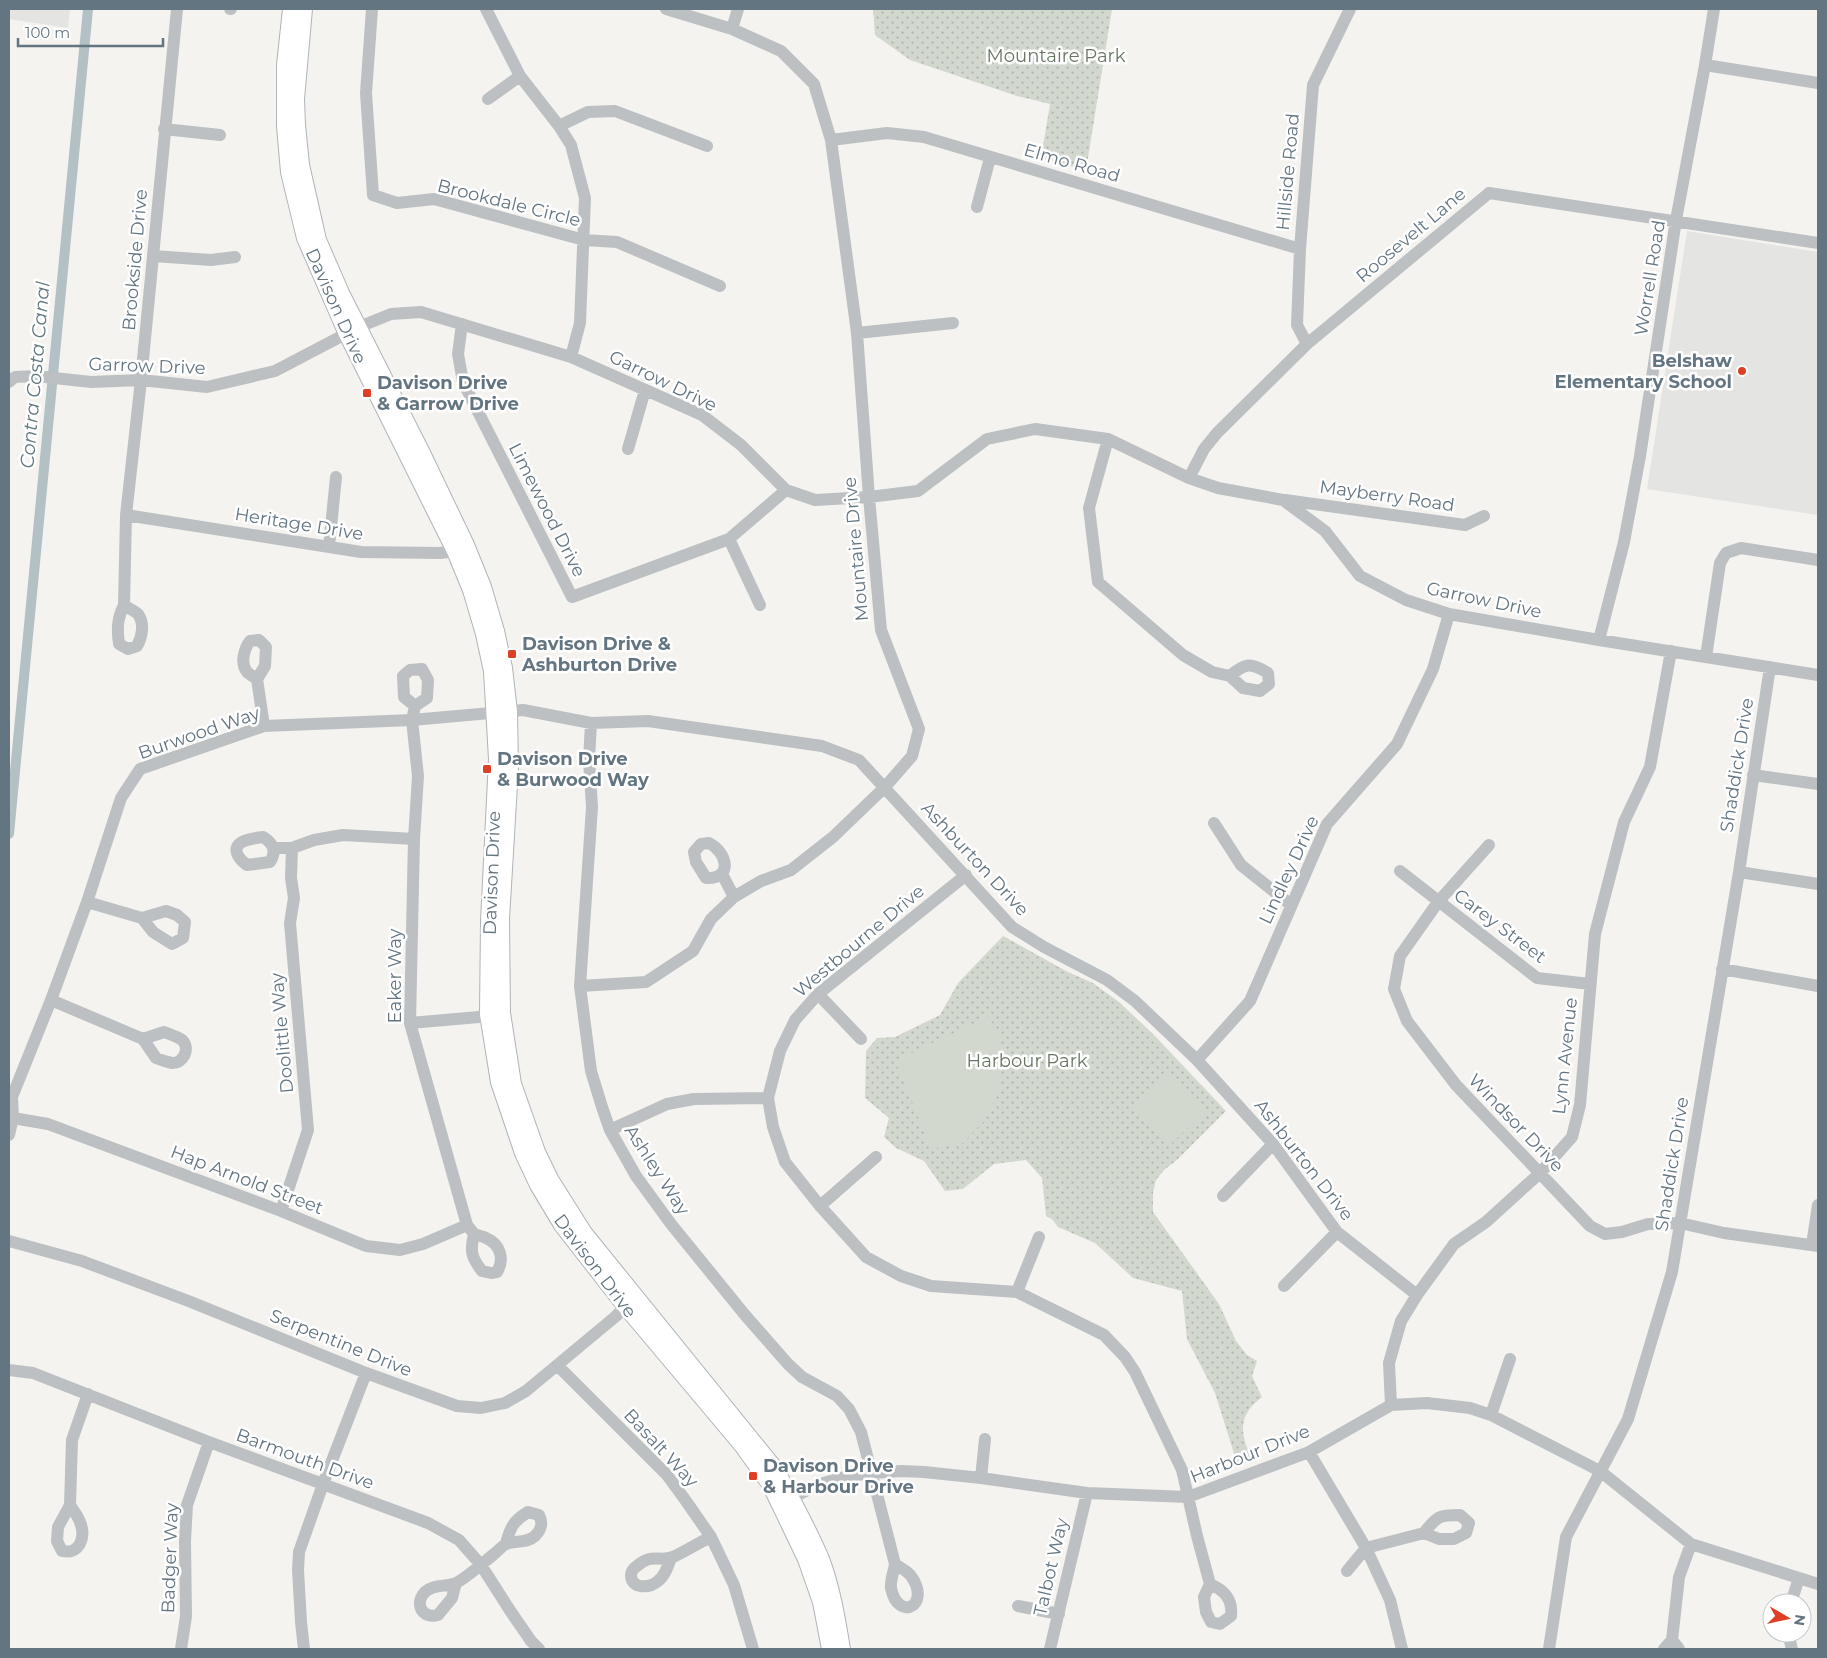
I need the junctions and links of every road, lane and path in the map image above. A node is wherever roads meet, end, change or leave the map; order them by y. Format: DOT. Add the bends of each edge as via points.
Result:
graph roads {
  1 [pos="176,9"];
  2 [pos="290,9"];
  3 [pos="304,9"];
  4 [pos="372,9"];
  5 [pos="486,9"];
  6 [pos="666,9"];
  7 [pos="738,9"];
  8 [pos="1350,9"];
  9 [pos="1714,9"];
  10 [pos="732,29"];
  11 [pos="1705,65"];
  12 [pos="520,76"];
  13 [pos="1818,83"];
  14 [pos="488,99"];
  15 [pos="559,126"];
  16 [pos="164,129"];
  17 [pos="220,135"];
  18 [pos="832,140"];
  19 [pos="707,146"];
  20 [pos="990,158"];
  21 [pos="977,207"];
  22 [pos="1676,220"];
  23 [pos="584,240"];
  24 [pos="1818,243"];
  25 [pos="1300,249"];
  26 [pos="153,256"];
  27 [pos="235,257"];
  28 [pos="720,286"];
  29 [pos="952,323"];
  30 [pos="462,324"];
  31 [pos="353,331"];
  32 [pos="857,333"];
  33 [pos="1307,344"];
  34 [pos="571,357"];
  35 [pos="12,379"];
  36 [pos="141,380"];
  37 [pos="645,390"];
  38 [pos="1108,439"];
  39 [pos="628,449"];
  40 [pos="336,477"];
  41 [pos="1189,478"];
  42 [pos="786,490"];
  43 [pos="869,497"];
  44 [pos="1283,500"];
  45 [pos="126,515"];
  46 [pos="1484,516"];
  47 [pos="729,539"];
  48 [pos="329,547"];
  49 [pos="460,548"];
  50 [pos="1818,560"];
  51 [pos="124,605"];
  52 [pos="760,605"];
  53 [pos="1449,614"];
  54 [pos="1600,640"];
  55 [pos="1671,651"];
  56 [pos="1706,657"];
  57 [pos="1770,667"];
  58 [pos="1230,676"];
  59 [pos="1818,676"];
  60 [pos="257,679"];
  61 [pos="415,706"];
  62 [pos="502,713"];
  63 [pos="412,720"];
  64 [pos="591,723"];
  65 [pos="264,726"];
  66 [pos="1753,774"];
  67 [pos="1818,784"];
  68 [pos="885,787"];
  69 [pos="1214,823"];
  70 [pos="414,839"];
  71 [pos="1489,845"];
  72 [pos="274,848"];
  73 [pos="292,848"];
  74 [pos="1400,871"];
  75 [pos="1739,872"];
  76 [pos="722,874"];
  77 [pos="966,875"];
  78 [pos="1818,884"];
  79 [pos="734,897"];
  80 [pos="87,902"];
  81 [pos="1438,902"];
  82 [pos="1292,905"];
  83 [pos="142,918"];
  84 [pos="1722,969"];
  85 [pos="1590,984"];
  86 [pos="580,986"];
  87 [pos="1818,986"];
  88 [pos="818,994"];
  89 [pos="51,1000"];
  90 [pos="495,1014"];
  91 [pos="410,1023"];
  92 [pos="143,1038"];
  93 [pos="861,1039"];
  94 [pos="1197,1060"];
  95 [pos="768,1098"];
  96 [pos="13,1118"];
  97 [pos="610,1130"];
  98 [pos="9,1135"];
  99 [pos="1273,1144"];
  100 [pos="876,1157"];
  101 [pos="1540,1173"];
  102 [pos="1223,1196"];
  103 [pos="1818,1205"];
  104 [pos="820,1206"];
  105 [pos="281,1211"];
  106 [pos="1680,1223"];
  107 [pos="470,1229"];
  108 [pos="1338,1232"];
  109 [pos="1039,1237"];
  110 [pos="9,1240"];
  111 [pos="1815,1245"];
  112 [pos="1284,1286"];
  113 [pos="1017,1292"];
  114 [pos="1417,1295"];
  115 [pos="630,1302"];
  116 [pos="1510,1359"];
  117 [pos="558,1366"];
  118 [pos="9,1370"];
  119 [pos="366,1373"];
  120 [pos="88,1394"];
  121 [pos="1391,1404"];
  122 [pos="1491,1415"];
  123 [pos="986,1439"];
  124 [pos="209,1442"];
  125 [pos="1309,1452"];
  126 [pos="1600,1471"];
  127 [pos="872,1473"];
  128 [pos="981,1478"];
  129 [pos="323,1484"];
  130 [pos="1087,1493"];
  131 [pos="1188,1497"];
  132 [pos="786,1501"];
  133 [pos="70,1505"];
  134 [pos="1424,1533"];
  135 [pos="711,1537"];
  136 [pos="506,1544"];
  137 [pos="1691,1544"];
  138 [pos="1366,1548"];
  139 [pos="671,1558"];
  140 [pos="895,1564"];
  141 [pos="481,1565"];
  142 [pos="1348,1571"];
  143 [pos="1799,1578"];
  144 [pos="456,1583"];
  145 [pos="1210,1584"];
  146 [pos="1818,1584"];
  147 [pos="1794,1593"];
  148 [pos="1018,1606"];
  149 [pos="1058,1614"];
  150 [pos="1672,1646"];
  151 [pos="181,1649"];
  152 [pos="304,1649"];
  153 [pos="540,1649"];
  154 [pos="753,1649"];
  155 [pos="830,1649"];
  156 [pos="842,1649"];
  157 [pos="1050,1649"];
  158 [pos="1402,1649"];
  159 [pos="1549,1649"];
  1 -- 16 [label="street, Brookside Drive"];
  2 -- 31 [label="main road, Davison Drive" via="285,65 288,172 305,238"];
  3 -- 31 [label="main road, Davison Drive" via="296,99 301,165 318,240 342,294"];
  4 -- 23 [label="street, Brookdale Circle" via="366,93 373,195 397,204 434,199"];
  5 -- 12 [label="street"];
  6 -- 10 [label="street, Mountaire Drive"];
  7 -- 10 [label="street"];
  8 -- 25 [label="street, Hillside Road" via="1313,85"];
  9 -- 11 [label="street, Worrell Road"];
  10 -- 18 [label="street, Mountaire Drive" via="781,51 814,84"];
  11 -- 13 [label="street"];
  11 -- 22 [label="street, Worrell Road"];
  12 -- 14 [label="street"];
  12 -- 15 [label="street"];
  15 -- 19 [label="street" via="588,112 615,111"];
  15 -- 23 [label="street" via="571,146 585,198"];
  16 -- 17 [label="street"];
  16 -- 26 [label="street, Brookside Drive"];
  18 -- 20 [label="street, Elmo Road" via="887,133 924,137"];
  18 -- 32 [label="street, Mountaire Drive"];
  20 -- 21 [label="street"];
  20 -- 25 [label="street, Elmo Road"];
  22 -- 24 [label="street, Roosevelt Lane"];
  22 -- 33 [label="street, Roosevelt Lane" via="1489,193"];
  22 -- 54 [label="street, Worrell Road" via="1640,456 1624,542"];
  23 -- 28 [label="street" via="617,242"];
  23 -- 34 [label="street" via="580,323"];
  25 -- 33 [label="street, Hillside Road" via="1297,325"];
  26 -- 27 [label="street" via="211,260"];
  26 -- 36 [label="street, Brookside Drive"];
  29 -- 32 [label="street"];
  30 -- 31 [label="street, Garrow Drive" via="421,312 391,314"];
  30 -- 34 [label="street, Garrow Drive"];
  30 -- 47 [label="street, Limewood Drive" via="458,354 463,382 572,597"];
  31 -- 36 [label="street, Garrow Drive" via="274,371 207,387"];
  31 -- 49 [label="main road, Davison Drive"];
  32 -- 43 [label="street, Mountaire Drive"];
  33 -- 41 [label="street, Roosevelt Lane" via="1217,433 1204,449"];
  34 -- 37 [label="street, Garrow Drive"];
  35 -- 36 [label="street, Garrow Drive" via="36,376 91,382"];
  36 -- 45 [label="street, Brookside Drive"];
  37 -- 39 [label="street"];
  37 -- 42 [label="street, Garrow Drive" via="702,415 741,445"];
  38 -- 41 [label="street, Garrow Drive"];
  38 -- 43 [label="street, Garrow Drive" via="1035,429 988,439 918,491"];
  38 -- 58 [label="street" via="1089,508 1098,582 1183,655 1212,672"];
  40 -- 48 [label="street"];
  41 -- 44 [label="street, Garrow Drive" via="1218,488"];
  42 -- 43 [label="street, Garrow Drive" via="814,500"];
  42 -- 47 [label="street, Limewood Drive"];
  43 -- 68 [label="street, Mountaire Drive" via="881,630 918,728 912,756"];
  44 -- 46 [label="street, Mayberry Road" via="1465,525"];
  44 -- 53 [label="street, Garrow Drive" via="1325,531 1360,576 1406,600"];
  45 -- 48 [label="street, Heritage Drive"];
  45 -- 51 [label="street, Brookside Drive"];
  47 -- 52 [label="street"];
  48 -- 49 [label="street, Heritage Drive" via="361,552 440,553"];
  49 -- 62 [label="main road, Davison Drive"];
  50 -- 56 [label="street" via="1741,548 1726,553 1720,563"];
  53 -- 54 [label="street, Garrow Drive"];
  53 -- 82 [label="street, Lindley Drive" via="1433,669 1397,744 1327,824"];
  54 -- 55 [label="street, Garrow Drive"];
  55 -- 56 [label="street, Garrow Drive"];
  55 -- 85 [label="street, Lynn Avenue" via="1650,767 1624,822 1595,934"];
  56 -- 57 [label="street, Garrow Drive"];
  57 -- 59 [label="street, Garrow Drive"];
  57 -- 66 [label="street, Shaddick Drive"];
  60 -- 65 [label="street"];
  61 -- 63 [label="street, Eaker Way"];
  62 -- 63 [label="street, Burwood Way"];
  62 -- 64 [label="street, Ashburton Drive" via="523,710"];
  62 -- 90 [label="main road, Davison Drive" via="488,922"];
  63 -- 65 [label="street, Burwood Way"];
  63 -- 70 [label="street, Eaker Way" via="418,776"];
  64 -- 68 [label="street, Ashburton Drive" via="648,721 822,746 859,760"];
  64 -- 86 [label="street, Ashley Way" via="592,807"];
  65 -- 80 [label="street, Burwood Way" via="140,769 121,798"];
  66 -- 67 [label="street"];
  66 -- 75 [label="street, Shaddick Drive"];
  68 -- 77 [label="street, Ashburton Drive"];
  68 -- 79 [label="street, Mountaire Drive" via="791,870"];
  69 -- 82 [label="street" via="1242,865"];
  70 -- 73 [label="street" via="343,835"];
  70 -- 91 [label="street, Eaker Way"];
  71 -- 81 [label="street, Windsor Drive"];
  72 -- 73 [label="street"];
  73 -- 105 [label="street, Doolittle Way" via="294,898 290,923 308,1130"];
  74 -- 81 [label="street, Carey Street"];
  75 -- 78 [label="street"];
  75 -- 84 [label="street, Shaddick Drive"];
  76 -- 79 [label="street"];
  77 -- 88 [label="street, Westbourne Drive"];
  77 -- 94 [label="street, Ashburton Drive" via="1012,927 1107,980 1135,1001"];
  79 -- 86 [label="street, Mountaire Drive" via="711,919 693,951 646,982"];
  80 -- 83 [label="street"];
  80 -- 89 [label="street, Burwood Way"];
  81 -- 85 [label="street, Carey Street" via="1537,978"];
  81 -- 101 [label="street, Windsor Drive" via="1400,956 1394,988 1407,1021 1456,1085"];
  82 -- 94 [label="street, Lindley Drive" via="1250,1001"];
  84 -- 87 [label="street"];
  84 -- 106 [label="street, Shaddick Drive"];
  85 -- 101 [label="street, Lynn Avenue" via="1580,1104 1572,1137"];
  86 -- 97 [label="street, Ashley Way" via="591,1071"];
  88 -- 93 [label="street"];
  88 -- 95 [label="street, Westbourne Drive" via="795,1020 780,1051"];
  89 -- 92 [label="street"];
  89 -- 96 [label="street, Burwood Way" via="12,1097"];
  90 -- 91 [label="street"];
  90 -- 115 [label="main road, Davison Drive" via="499,1082 530,1169 562,1225"];
  91 -- 107 [label="street, Eaker Way"];
  94 -- 99 [label="street, Ashburton Drive"];
  95 -- 97 [label="street" via="694,1099 667,1104"];
  95 -- 104 [label="street, Westbourne Drive" via="773,1127 785,1162"];
  96 -- 98 [label="street, Burwood Way"];
  96 -- 105 [label="street, Hap Arnold Street" via="48,1124"];
  97 -- 127 [label="street, Ashley Way" via="636,1176 665,1216 745,1315 802,1378 838,1396 849,1409 861,1432"];
  99 -- 102 [label="street"];
  99 -- 108 [label="street, Ashburton Drive"];
  100 -- 104 [label="street"];
  101 -- 106 [label="street, Windsor Drive" via="1590,1226 1606,1234 1648,1224"];
  101 -- 114 [label="street, Lynn Avenue" via="1486,1222 1454,1244"];
  103 -- 111 [label="street"];
  104 -- 113 [label="street, Westbourne Drive" via="866,1257 901,1276 931,1286"];
  105 -- 107 [label="street, Hap Arnold Street" via="366,1246 400,1250"];
  106 -- 111 [label="street, Windsor Drive" via="1724,1233"];
  106 -- 126 [label="street, Shaddick Drive" via="1672,1272 1628,1420"];
  108 -- 112 [label="street"];
  108 -- 114 [label="street, Ashburton Drive"];
  109 -- 113 [label="street"];
  110 -- 119 [label="street, Serpentine Drive" via="91,1264"];
  113 -- 131 [label="street, Westbourne Drive" via="1104,1335 1125,1357 1182,1470"];
  114 -- 121 [label="street, Lynn Avenue" via="1400,1321 1389,1363"];
  115 -- 117 [label="street, Serpentine Drive"];
  115 -- 132 [label="main road, Davison Drive"];
  116 -- 122 [label="street"];
  117 -- 119 [label="street, Serpentine Drive" via="505,1403 481,1408 457,1406"];
  117 -- 135 [label="street, Basalt Way" via="667,1475"];
  118 -- 120 [label="street, Barmouth Drive" via="33,1373"];
  119 -- 129 [label="street"];
  120 -- 124 [label="street, Barmouth Drive"];
  120 -- 133 [label="street" via="72,1440"];
  121 -- 122 [label="street, Harbour Drive" via="1427,1403 1470,1408"];
  121 -- 125 [label="street, Harbour Drive"];
  122 -- 126 [label="street, Harbour Drive"];
  123 -- 128 [label="street"];
  124 -- 129 [label="street, Barmouth Drive"];
  124 -- 151 [label="street, Badger Way" via="187,1504 186,1616"];
  125 -- 131 [label="street, Harbour Drive"];
  125 -- 138 [label="street"];
  126 -- 137 [label="street, Harbour Drive"];
  126 -- 159 [label="street, Shaddick Drive" via="1566,1537"];
  127 -- 128 [label="street, Harbour Drive" via="924,1472"];
  127 -- 132 [label="street, Harbour Drive" via="820,1484"];
  127 -- 140 [label="street, Ashley Way"];
  128 -- 130 [label="street, Harbour Drive"];
  129 -- 141 [label="street, Barmouth Drive" via="428,1523 459,1540"];
  129 -- 152 [label="street" via="299,1552"];
  130 -- 131 [label="street, Harbour Drive"];
  130 -- 149 [label="street, Talbot Way"];
  131 -- 145 [label="street, Westbourne Drive"];
  132 -- 155 [label="main road, Davison Drive" via="821,1602"];
  132 -- 156 [label="main road, Davison Drive" via="821,1561 834,1603"];
  134 -- 138 [label="street"];
  135 -- 139 [label="street"];
  135 -- 154 [label="street, Basalt Way" via="734,1585"];
  136 -- 141 [label="street"];
  137 -- 143 [label="street, Harbour Drive"];
  137 -- 150 [label="street" via="1679,1577"];
  138 -- 142 [label="street"];
  138 -- 158 [label="street" via="1390,1600"];
  141 -- 144 [label="street"];
  141 -- 153 [label="street, Barmouth Drive"];
  143 -- 146 [label="street, Harbour Drive"];
  143 -- 147 [label="street"];
  148 -- 149 [label="street"];
  149 -- 157 [label="street, Talbot Way"];
}
